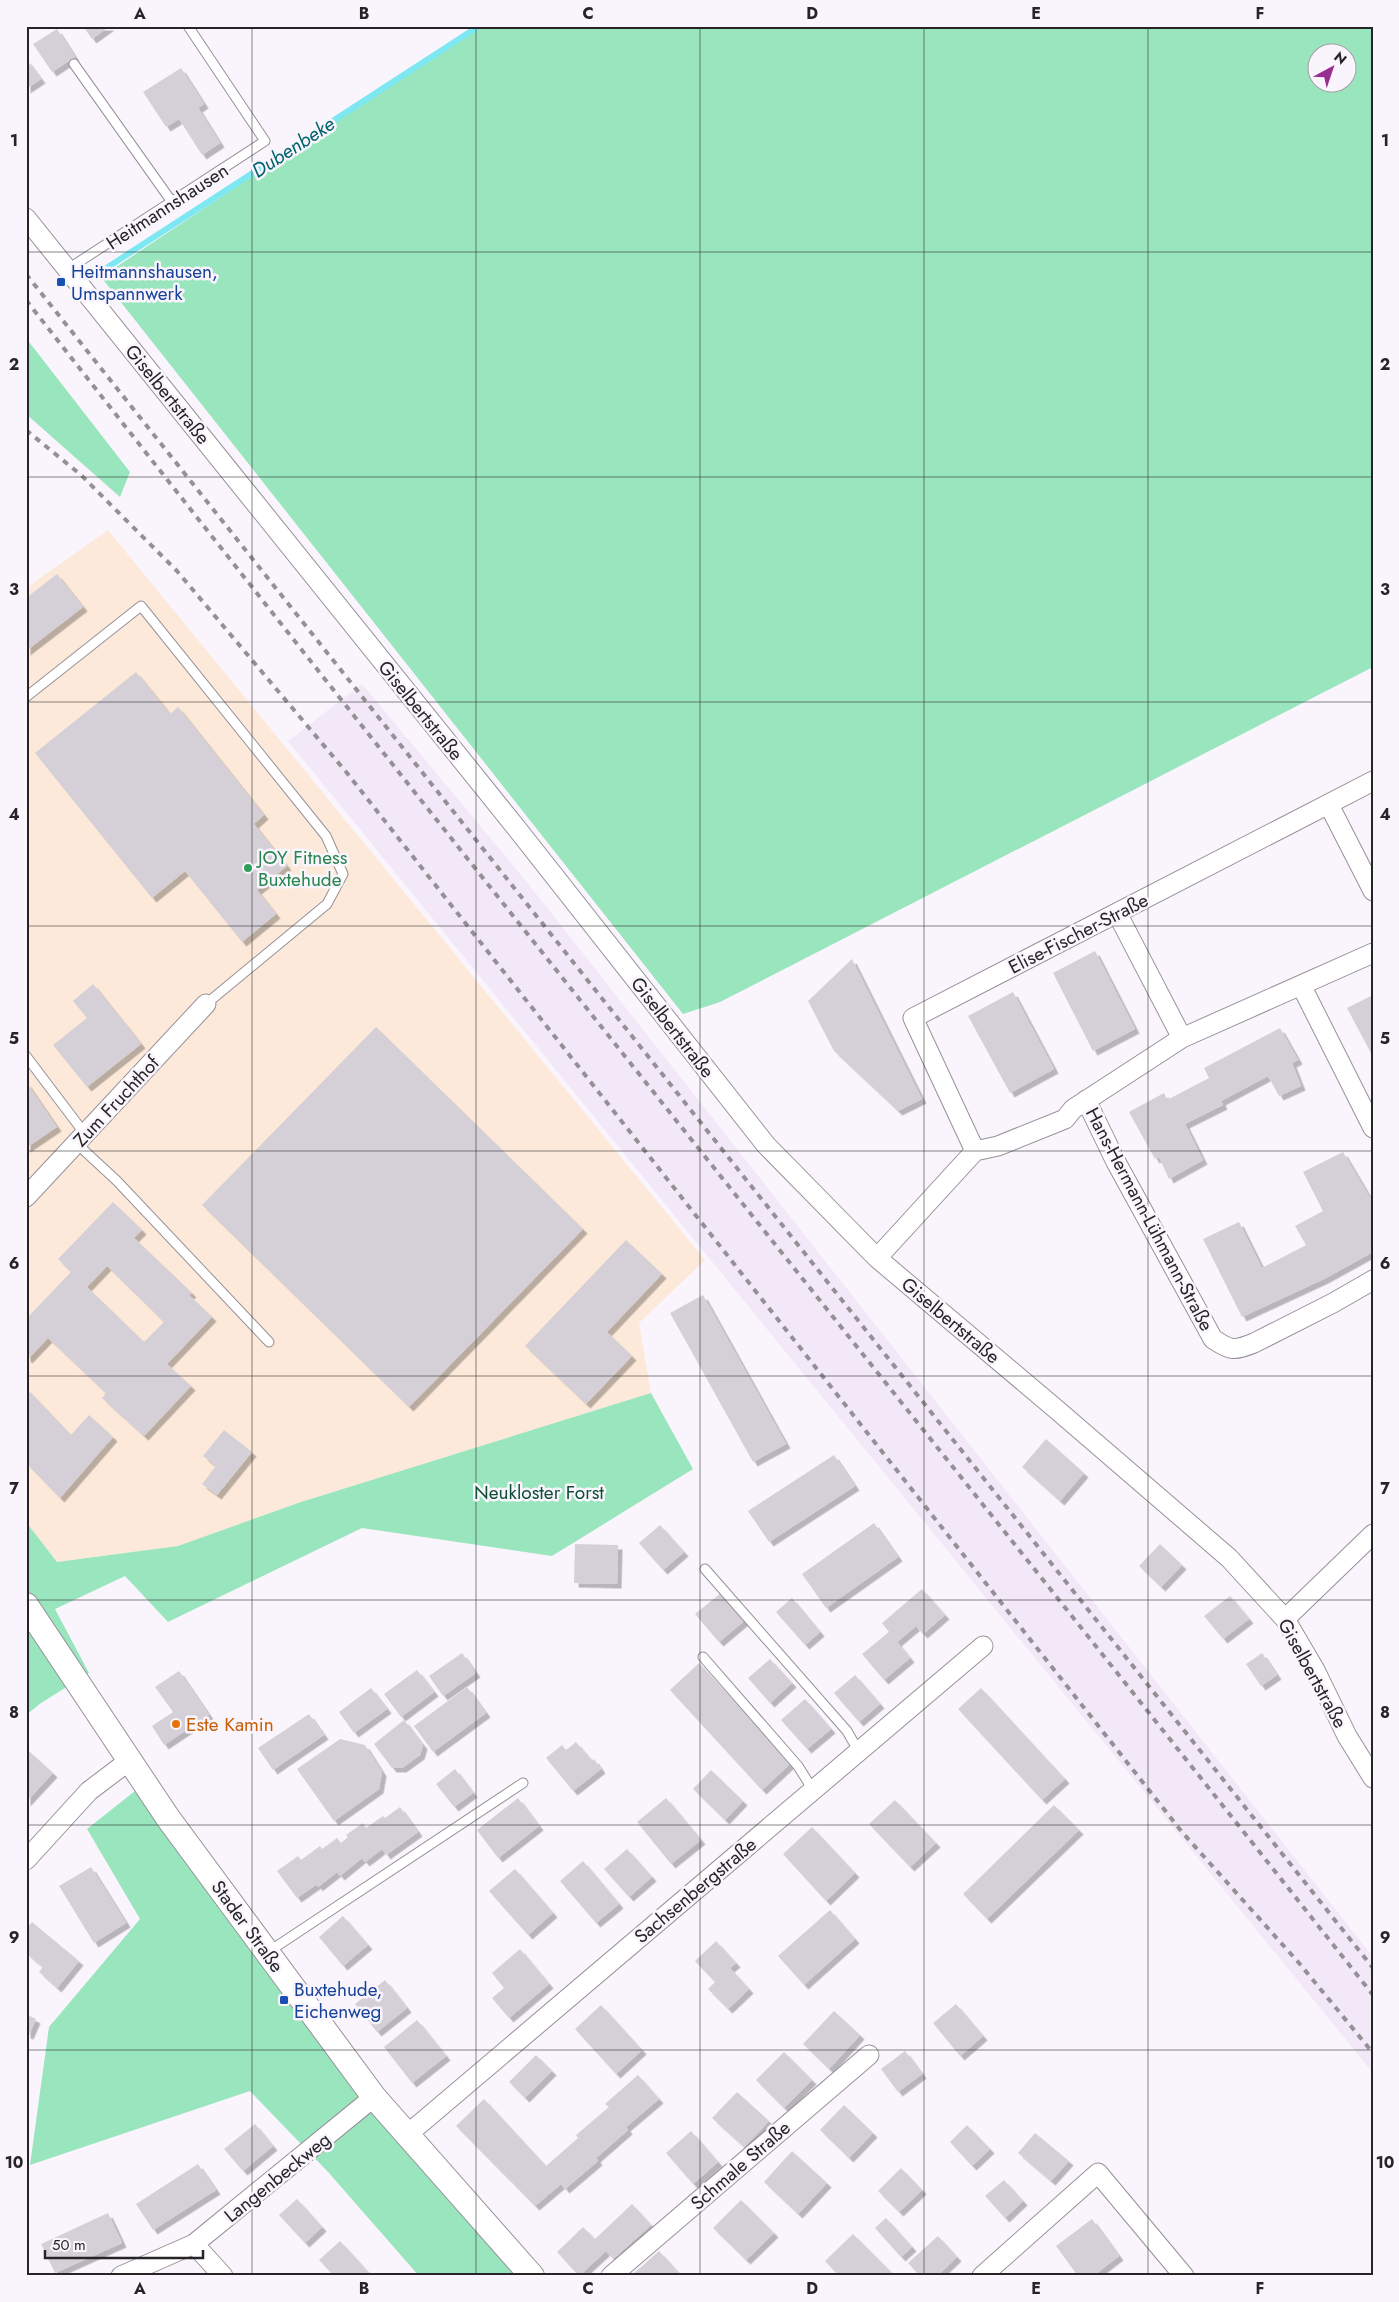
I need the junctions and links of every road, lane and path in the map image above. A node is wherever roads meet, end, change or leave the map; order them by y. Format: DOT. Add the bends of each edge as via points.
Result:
graph roads {
  1 [pos="188,26"];
  2 [pos="74,64"];
  3 [pos="172,202"];
  4 [pos="26,218"];
  5 [pos="68,270"];
  6 [pos="26,697"];
  7 [pos="1373,781"];
  8 [pos="1329,805"];
  9 [pos="1373,891"];
  10 [pos="1117,913"];
  11 [pos="1373,952"];
  12 [pos="1301,985"];
  13 [pos="206,1004"];
  14 [pos="1182,1038"];
  15 [pos="26,1056"];
  16 [pos="1086,1100"];
  17 [pos="1373,1128"];
  18 [pos="81,1139"];
  19 [pos="975,1151"];
  20 [pos="26,1197"];
  21 [pos="877,1258"];
  22 [pos="1373,1280"];
  23 [pos="269,1342"];
  24 [pos="1373,1534"];
  25 [pos="705,1569"];
  26 [pos="26,1605"];
  27 [pos="1285,1619"];
  28 [pos="983,1646"];
  29 [pos="703,1657"];
  30 [pos="859,1752"];
  31 [pos="130,1760"];
  32 [pos="1373,1778"];
  33 [pos="523,1783"];
  34 [pos="813,1790"];
  35 [pos="26,1860"];
  36 [pos="267,1952"];
  37 [pos="869,2055"];
  38 [pos="374,2097"];
  39 [pos="408,2134"];
  40 [pos="194,2244"];
  41 [pos="121,2276"];
  42 [pos="223,2276"];
  43 [pos="532,2276"];
  44 [pos="611,2276"];
  45 [pos="982,2276"];
  46 [pos="1184,2276"];
  1 -- 3 [label="lane, Heitmannshausen" via="265,141"];
  2 -- 3 [label="lane"];
  3 -- 5 [label="lane, Heitmannshausen"];
  4 -- 5 [label="street, Giselbertstraße"];
  5 -- 21 [label="street, Giselbertstraße" via="518,830 766,1145"];
  6 -- 13 [label="lane" via="141,606 326,836 343,874 327,904"];
  7 -- 8 [label="street, Elise-Fischer-Straße"];
  8 -- 9 [label="street"];
  8 -- 10 [label="street, Elise-Fischer-Straße"];
  10 -- 14 [label="street"];
  10 -- 19 [label="street, Elise-Fischer-Straße" via="913,1018"];
  11 -- 12 [label="street"];
  12 -- 14 [label="street"];
  12 -- 17 [label="street"];
  13 -- 18 [label="street, Zum Fruchthof"];
  14 -- 16 [label="street"];
  15 -- 18 [label="lane"];
  16 -- 19 [label="street" via="1065,1119 998,1146"];
  16 -- 22 [label="street, Hans-Hermann-Lühmann-Straße" via="1116,1162 1213,1339 1228,1349 1254,1343"];
  18 -- 20 [label="street, Zum Fruchthof"];
  18 -- 23 [label="lane"];
  19 -- 21 [label="street"];
  21 -- 27 [label="street, Giselbertstraße" via="1229,1558"];
  24 -- 27 [label="street"];
  25 -- 30 [label="lane" via="847,1731"];
  26 -- 31 [label="street, Stader Straße"];
  27 -- 32 [label="street, Giselbertstraße"];
  28 -- 30 [label="street, Sachsenbergstraße"];
  29 -- 34 [label="lane" via="798,1766"];
  30 -- 34 [label="street, Sachsenbergstraße"];
  31 -- 35 [label="street" via="89,1791"];
  31 -- 36 [label="street, Stader Straße" via="168,1818"];
  33 -- 36 [label="lane"];
  34 -- 39 [label="street, Sachsenbergstraße"];
  36 -- 38 [label="street, Stader Straße"];
  37 -- 44 [label="street, Schmale Straße"];
  38 -- 39 [label="street, Stader Straße"];
  38 -- 40 [label="street, Langenbeckweg"];
  39 -- 43 [label="street, Stader Straße"];
  40 -- 41 [label="street, Langenbeckweg"];
  40 -- 42 [label="street"];
  45 -- 46 [label="street" via="1098,2173"];
}
